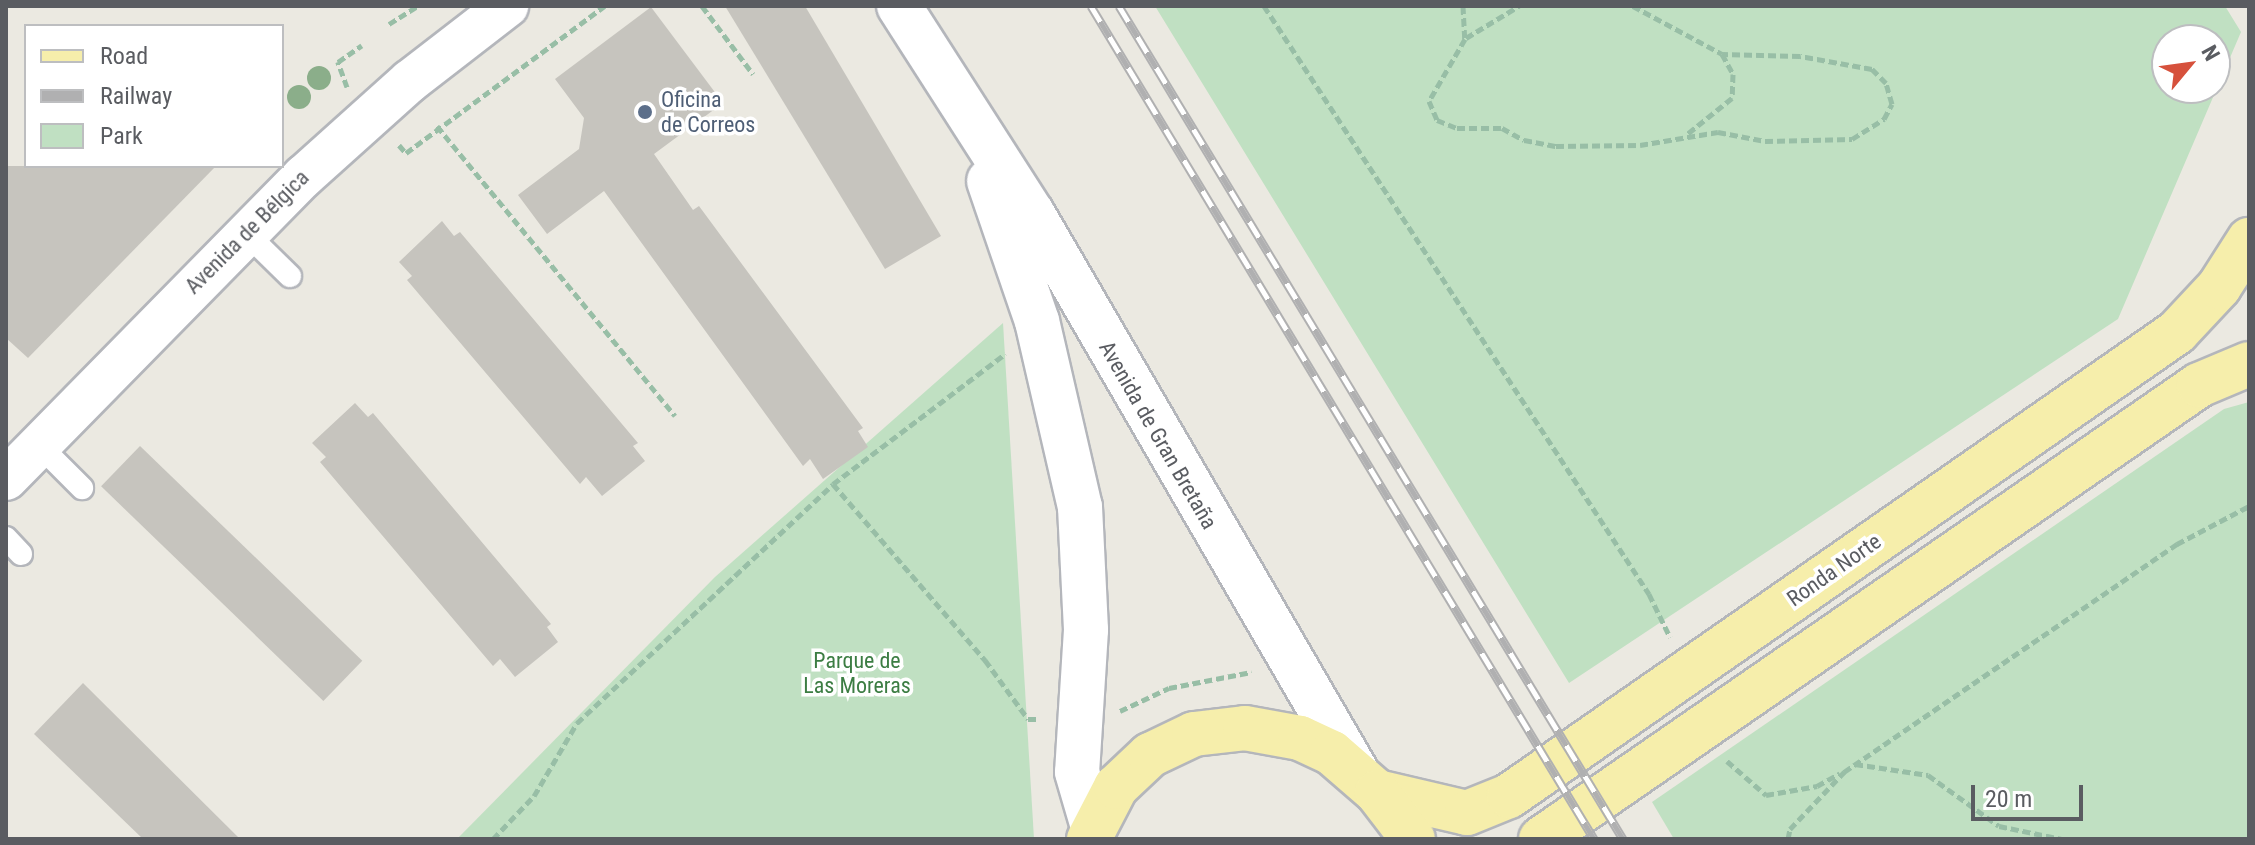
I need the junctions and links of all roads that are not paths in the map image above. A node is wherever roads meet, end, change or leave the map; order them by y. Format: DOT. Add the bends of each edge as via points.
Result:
graph roads {
  1 [pos="507,6"];
  2 [pos="899,6"];
  3 [pos="958,101"];
  4 [pos="245,232"];
  5 [pos="2249,240"];
  6 [pos="290,276"];
  7 [pos="2249,364"];
  8 [pos="39,445"];
  9 [pos="6,479"];
  10 [pos="82,488"];
  11 [pos="1366,782"];
  12 [pos="1091,833"];
  13 [pos="1413,839"];
  14 [pos="1541,839"];
  1 -- 4 [label="street, Avenida de Bélgica" via="371,114"];
  2 -- 3 [label="street, Avenida de Gran Bretaña"];
  3 -- 11 [label="street, Avenida de Gran Bretaña" via="1032,213 1295,674"];
  3 -- 12 [label="street, Avenida de Gran Bretaña" via="1030,295 1075,479 1086,583 1077,772"];
  4 -- 6 [label="lane"];
  4 -- 8 [label="street, Avenida de Bélgica"];
  5 -- 11 [label="main road, Ronda Norte" via="2219,287 2177,332 1509,796 1467,813"];
  7 -- 14 [label="main road" via="2199,385"];
  8 -- 9 [label="street, Avenida de Bélgica"];
  8 -- 10 [label="lane"];
  11 -- 12 [label="main road" via="1332,753 1291,735 1245,728 1210,730 1178,739 1137,766 1116,787"];
  11 -- 13 [label="main road"];
}
